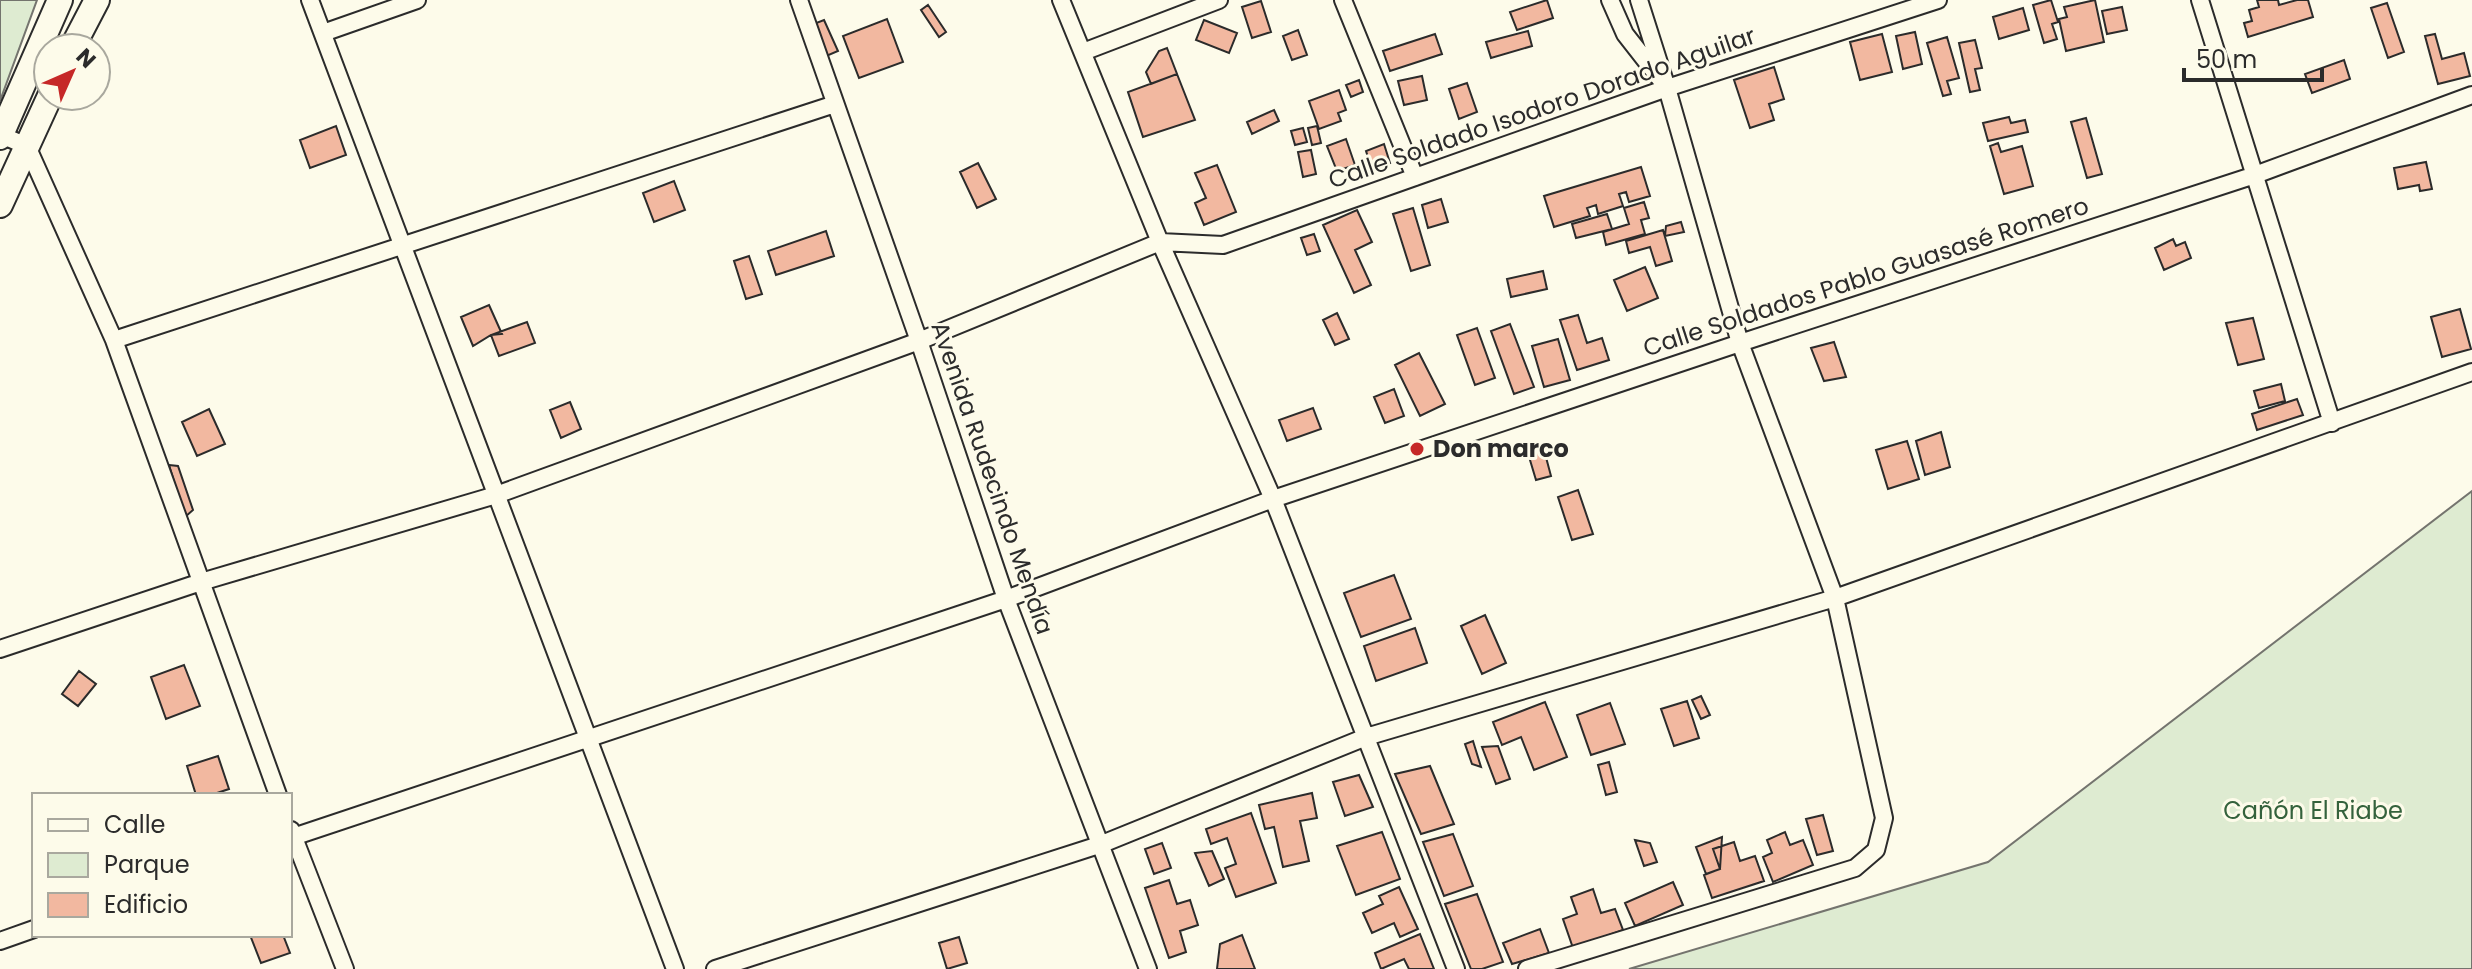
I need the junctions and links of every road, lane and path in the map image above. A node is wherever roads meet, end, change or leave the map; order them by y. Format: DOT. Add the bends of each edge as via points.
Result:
graph roads {
  1 [pos="60,0"];
  2 [pos="97,0"];
  3 [pos="310,0"];
  4 [pos="417,0"];
  5 [pos="799,0"];
  6 [pos="1061,0"];
  7 [pos="1219,0"];
  8 [pos="1343,0"];
  9 [pos="1610,0"];
  10 [pos="1639,0"];
  11 [pos="1938,0"];
  12 [pos="2200,0"];
  13 [pos="80,32"];
  14 [pos="323,33"];
  15 [pos="1083,52"];
  16 [pos="1667,88"];
  17 [pos="2472,95"];
  18 [pos="835,104"];
  19 [pos="43,112"];
  20 [pos="0,136"];
  21 [pos="27,146"];
  22 [pos="2255,175"];
  23 [pos="1415,177"];
  24 [pos="0,205"];
  25 [pos="1160,242"];
  26 [pos="402,245"];
  27 [pos="114,340"];
  28 [pos="919,341"];
  29 [pos="1740,343"];
  30 [pos="2472,372"];
  31 [pos="2332,423"];
  32 [pos="496,495"];
  33 [pos="1273,499"];
  34 [pos="201,582"];
  35 [pos="1835,598"];
  36 [pos="1006,599"];
  37 [pos="0,649"];
  38 [pos="1366,737"];
  39 [pos="588,738"];
  40 [pos="277,793"];
  41 [pos="292,834"];
  42 [pos="292,836"];
  43 [pos="1102,844"];
  44 [pos="32,930"];
  45 [pos="0,941"];
  46 [pos="345,969"];
  47 [pos="675,969"];
  48 [pos="715,969"];
  49 [pos="1148,969"];
  50 [pos="1456,969"];
  51 [pos="1527,969"];
  1 -- 20 [label="main road"];
  2 -- 13 [label="main road"];
  3 -- 14 [label="street"];
  4 -- 14 [label="street"];
  5 -- 18 [label="street, Avenida Rudecindo Mendía"];
  6 -- 15 [label="street"];
  7 -- 15 [label="street"];
  8 -- 23 [label="street"];
  9 -- 16 [label="street" via="1625,34"];
  10 -- 16 [label="street"];
  11 -- 16 [label="street, Calle Soldado Isodoro Dorado Aguilar"];
  12 -- 22 [label="street"];
  14 -- 26 [label="street"];
  15 -- 25 [label="street"];
  16 -- 23 [label="street, Calle Soldado Isodoro Dorado Aguilar"];
  16 -- 29 [label="street"];
  17 -- 22 [label="street, Calle Soldados Pablo Guasasé Romero"];
  18 -- 26 [label="street"];
  18 -- 28 [label="street, Avenida Rudecindo Mendía"];
  19 -- 21 [label="main road"];
  20 -- 21 [label="street"];
  21 -- 24 [label="main road"];
  21 -- 27 [label="street"];
  22 -- 29 [label="street, Calle Soldados Pablo Guasasé Romero"];
  22 -- 31 [label="street"];
  23 -- 25 [label="street, Calle Soldado Isodoro Dorado Aguilar" via="1223,245"];
  25 -- 28 [label="street"];
  25 -- 33 [label="street"];
  26 -- 27 [label="street"];
  26 -- 32 [label="street"];
  27 -- 34 [label="street"];
  28 -- 32 [label="street"];
  28 -- 36 [label="street, Avenida Rudecindo Mendía"];
  29 -- 33 [label="street, Calle Soldados Pablo Guasasé Romero"];
  29 -- 35 [label="street"];
  30 -- 31 [label="street"];
  31 -- 35 [label="street"];
  32 -- 34 [label="street"];
  32 -- 39 [label="street"];
  33 -- 36 [label="street, Calle Soldados Pablo Guasasé Romero"];
  33 -- 38 [label="street"];
  34 -- 37 [label="street"];
  34 -- 40 [label="street"];
  35 -- 38 [label="street"];
  35 -- 51 [label="street" via="1884,818 1876,850 1855,868"];
  36 -- 39 [label="street, Calle Soldados Pablo Guasasé Romero"];
  36 -- 43 [label="street, Avenida Rudecindo Mendía"];
  38 -- 43 [label="street"];
  38 -- 50 [label="street"];
  39 -- 41 [label="street, Calle Soldados Pablo Guasasé Romero"];
  39 -- 47 [label="street"];
  42 -- 46 [label="street"];
  43 -- 48 [label="street"];
  43 -- 49 [label="street, Avenida Rudecindo Mendía"];
  44 -- 45 [label="street"];
}
